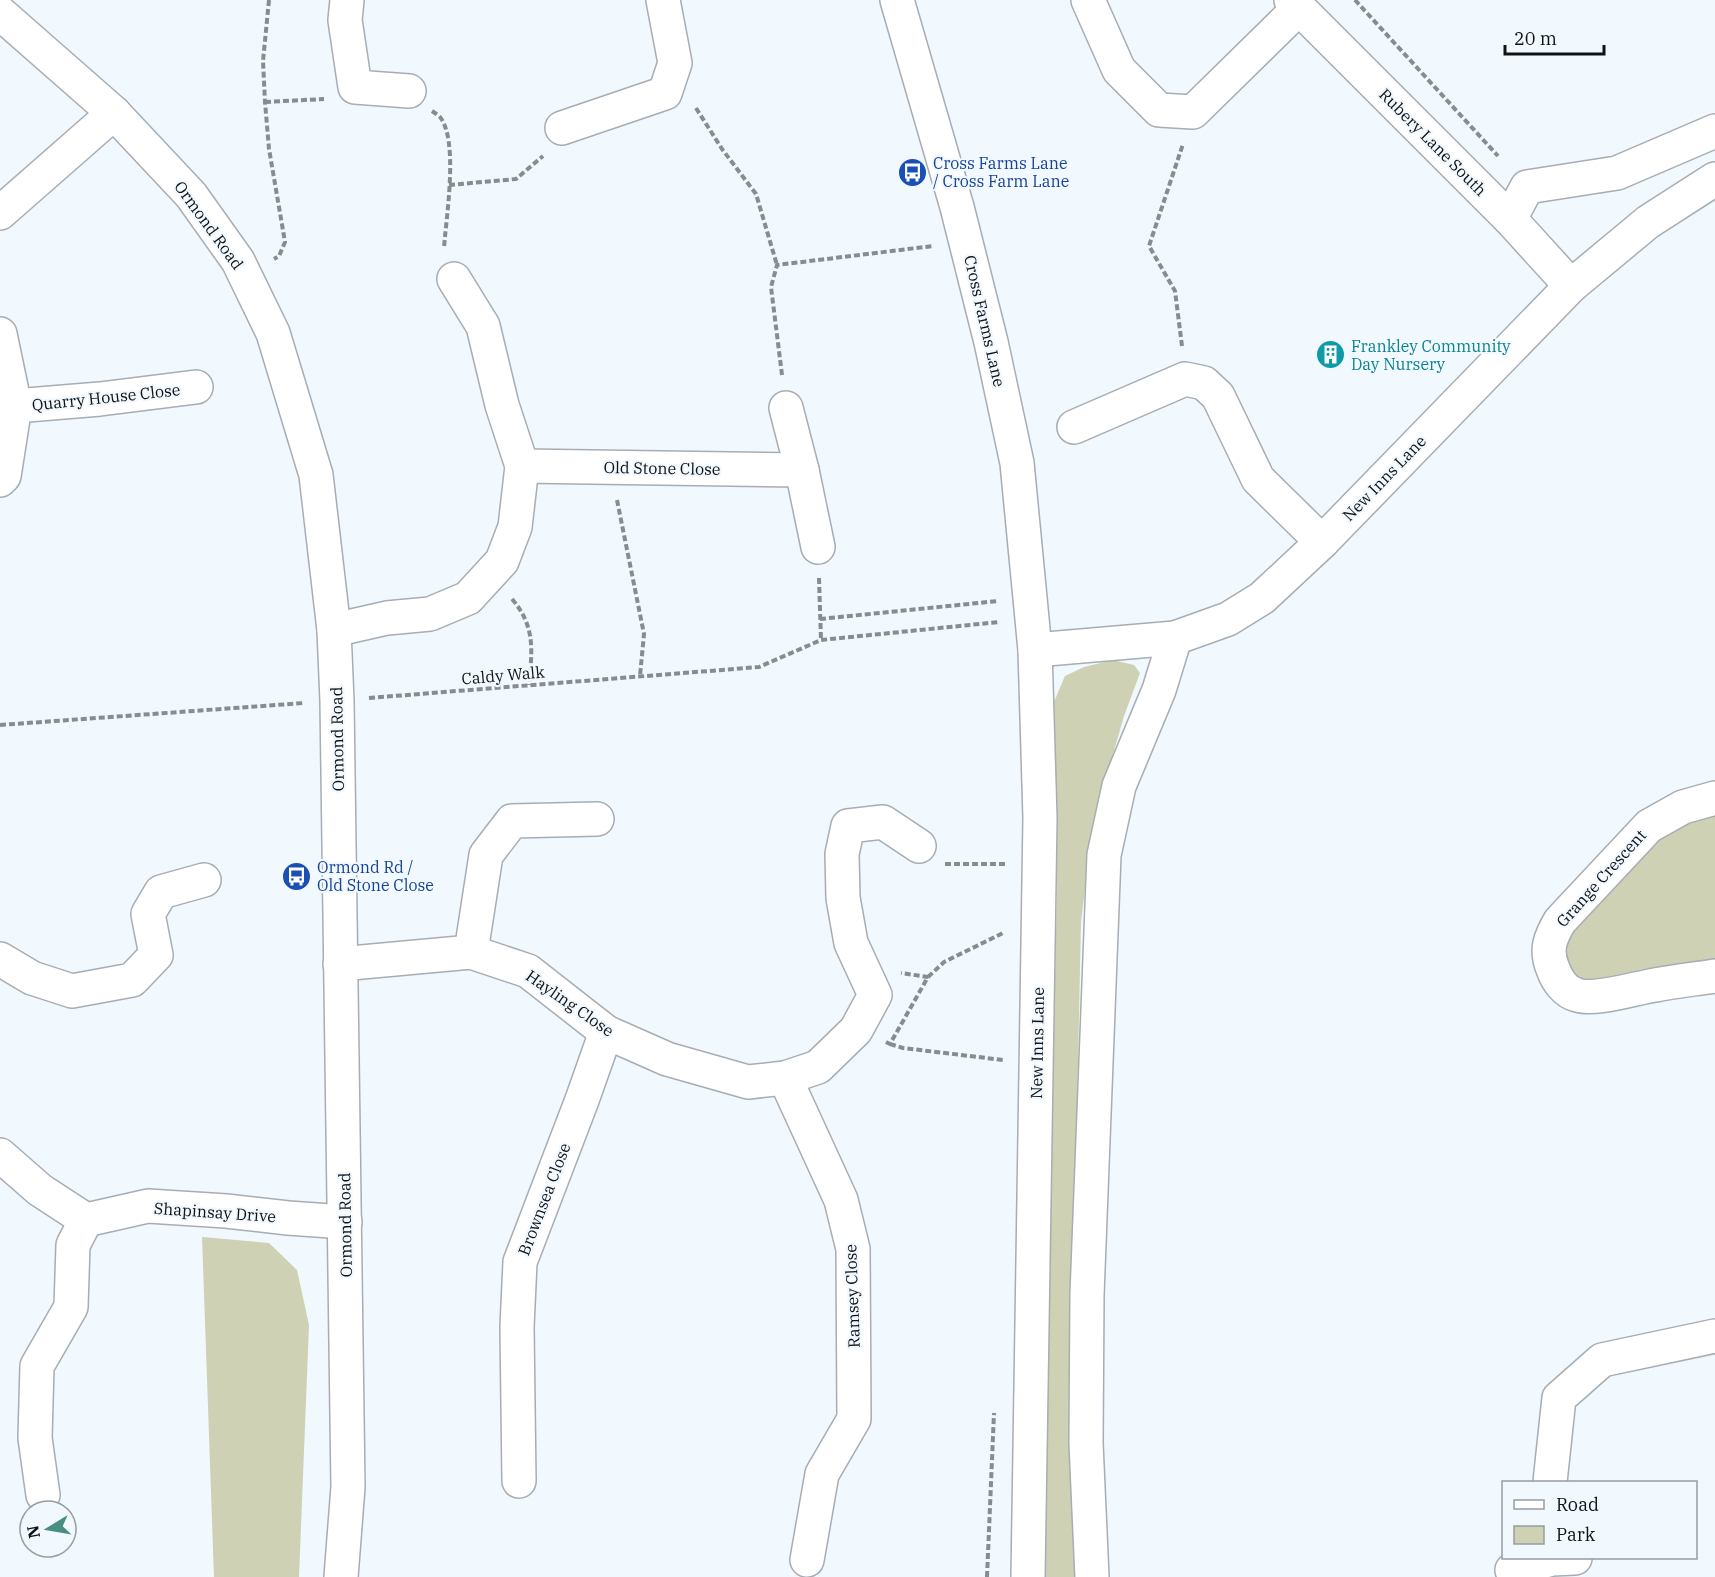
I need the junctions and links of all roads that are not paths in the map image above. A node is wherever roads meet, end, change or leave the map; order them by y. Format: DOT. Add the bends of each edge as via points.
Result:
graph roads {
  1 [pos="347,0"];
  2 [pos="663,0"];
  3 [pos="897,0"];
  4 [pos="1088,0"];
  5 [pos="1295,4"];
  6 [pos="0,13"];
  7 [pos="409,91"];
  8 [pos="114,113"];
  9 [pos="562,128"];
  10 [pos="1715,131"];
  11 [pos="1715,179"];
  12 [pos="0,213"];
  13 [pos="1510,219"];
  14 [pos="454,279"];
  15 [pos="1571,286"];
  16 [pos="0,334"];
  17 [pos="196,387"];
  18 [pos="15,406"];
  19 [pos="786,408"];
  20 [pos="1074,427"];
  21 [pos="522,466"];
  22 [pos="802,470"];
  23 [pos="0,480"];
  24 [pos="1322,542"];
  25 [pos="818,547"];
  26 [pos="334,630"];
  27 [pos="1175,638"];
  28 [pos="1035,650"];
  29 [pos="1715,798"];
  30 [pos="597,819"];
  31 [pos="919,846"];
  32 [pos="204,880"];
  33 [pos="471,952"];
  34 [pos="0,959"];
  35 [pos="340,964"];
  36 [pos="1715,976"];
  37 [pos="606,1032"];
  38 [pos="785,1078"];
  39 [pos="0,1155"];
  40 [pos="86,1220"];
  41 [pos="345,1222"];
  42 [pos="1715,1336"];
  43 [pos="519,1481"];
  44 [pos="1550,1481"];
  45 [pos="43,1495"];
  46 [pos="1556,1559"];
  47 [pos="807,1560"];
  48 [pos="1512,1570"];
  49 [pos="341,1577"];
  50 [pos="1029,1577"];
  51 [pos="1092,1577"];
  1 -- 7 [label="street" via="345,20 355,87"];
  2 -- 9 [label="street" via="675,63 665,93"];
  3 -- 28 [label="street, Cross Farms Lane" via="957,207 1017,463 1016,616"];
  4 -- 5 [label="street" via="1119,70 1159,110 1193,112"];
  5 -- 13 [label="street, Rubery Lane South"];
  6 -- 8 [label="street, Ormond Road"];
  8 -- 12 [label="street"];
  8 -- 26 [label="street, Ormond Road" via="191,195 238,261 273,333 316,475"];
  10 -- 13 [label="street" via="1617,173 1527,187"];
  11 -- 15 [label="street, New Inns Lane" via="1648,222"];
  13 -- 15 [label="street, Rubery Lane South"];
  14 -- 21 [label="street" via="483,326"];
  15 -- 24 [label="street, New Inns Lane"];
  16 -- 18 [label="street, Quarry House Close"];
  17 -- 18 [label="street, Quarry House Close"];
  18 -- 23 [label="street, Quarry House Close" via="4,476"];
  19 -- 22 [label="street"];
  20 -- 24 [label="street" via="1185,380 1204,383 1218,396 1258,479"];
  21 -- 22 [label="street, Old Stone Close"];
  21 -- 26 [label="street" via="514,527 502,561 468,598 430,614 387,618"];
  22 -- 25 [label="street"];
  24 -- 27 [label="street, New Inns Lane" via="1262,598 1228,619"];
  26 -- 35 [label="street, Ormond Road"];
  27 -- 28 [label="street, New Inns Lane"];
  27 -- 51 [label="street" via="1159,690 1119,786 1104,855 1087,1295 1086,1443"];
  28 -- 50 [label="street, New Inns Lane" via="1040,829"];
  29 -- 36 [label="street, Grange Crescent" via="1683,807 1649,826 1560,921 1548,953 1562,985 1576,995 1592,997"];
  30 -- 33 [label="street" via="512,821 486,855"];
  31 -- 38 [label="street, Hayling Close" via="883,822 848,826 842,854 843,898 851,943 875,995 856,1030 818,1067"];
  32 -- 34 [label="street" via="160,892 148,914 156,955 132,980 72,991 32,978"];
  33 -- 35 [label="street, Hayling Close"];
  33 -- 37 [label="street, Hayling Close" via="528,971"];
  35 -- 41 [label="street, Ormond Road"];
  37 -- 38 [label="street, Hayling Close" via="667,1059 748,1082"];
  37 -- 43 [label="street, Brownsea Close" via="520,1262"];
  38 -- 47 [label="street, Ramsey Close" via="841,1200 853,1249 854,1419 822,1474"];
  39 -- 40 [label="street" via="40,1190"];
  40 -- 41 [label="street, Shapinsay Drive" via="147,1206"];
  40 -- 45 [label="street" via="73,1245 71,1306 37,1366 35,1438"];
  41 -- 49 [label="street, Ormond Road" via="348,1487"];
  42 -- 44 [label="street" via="1602,1360 1559,1398"];
  46 -- 48 [label="street"];
}
